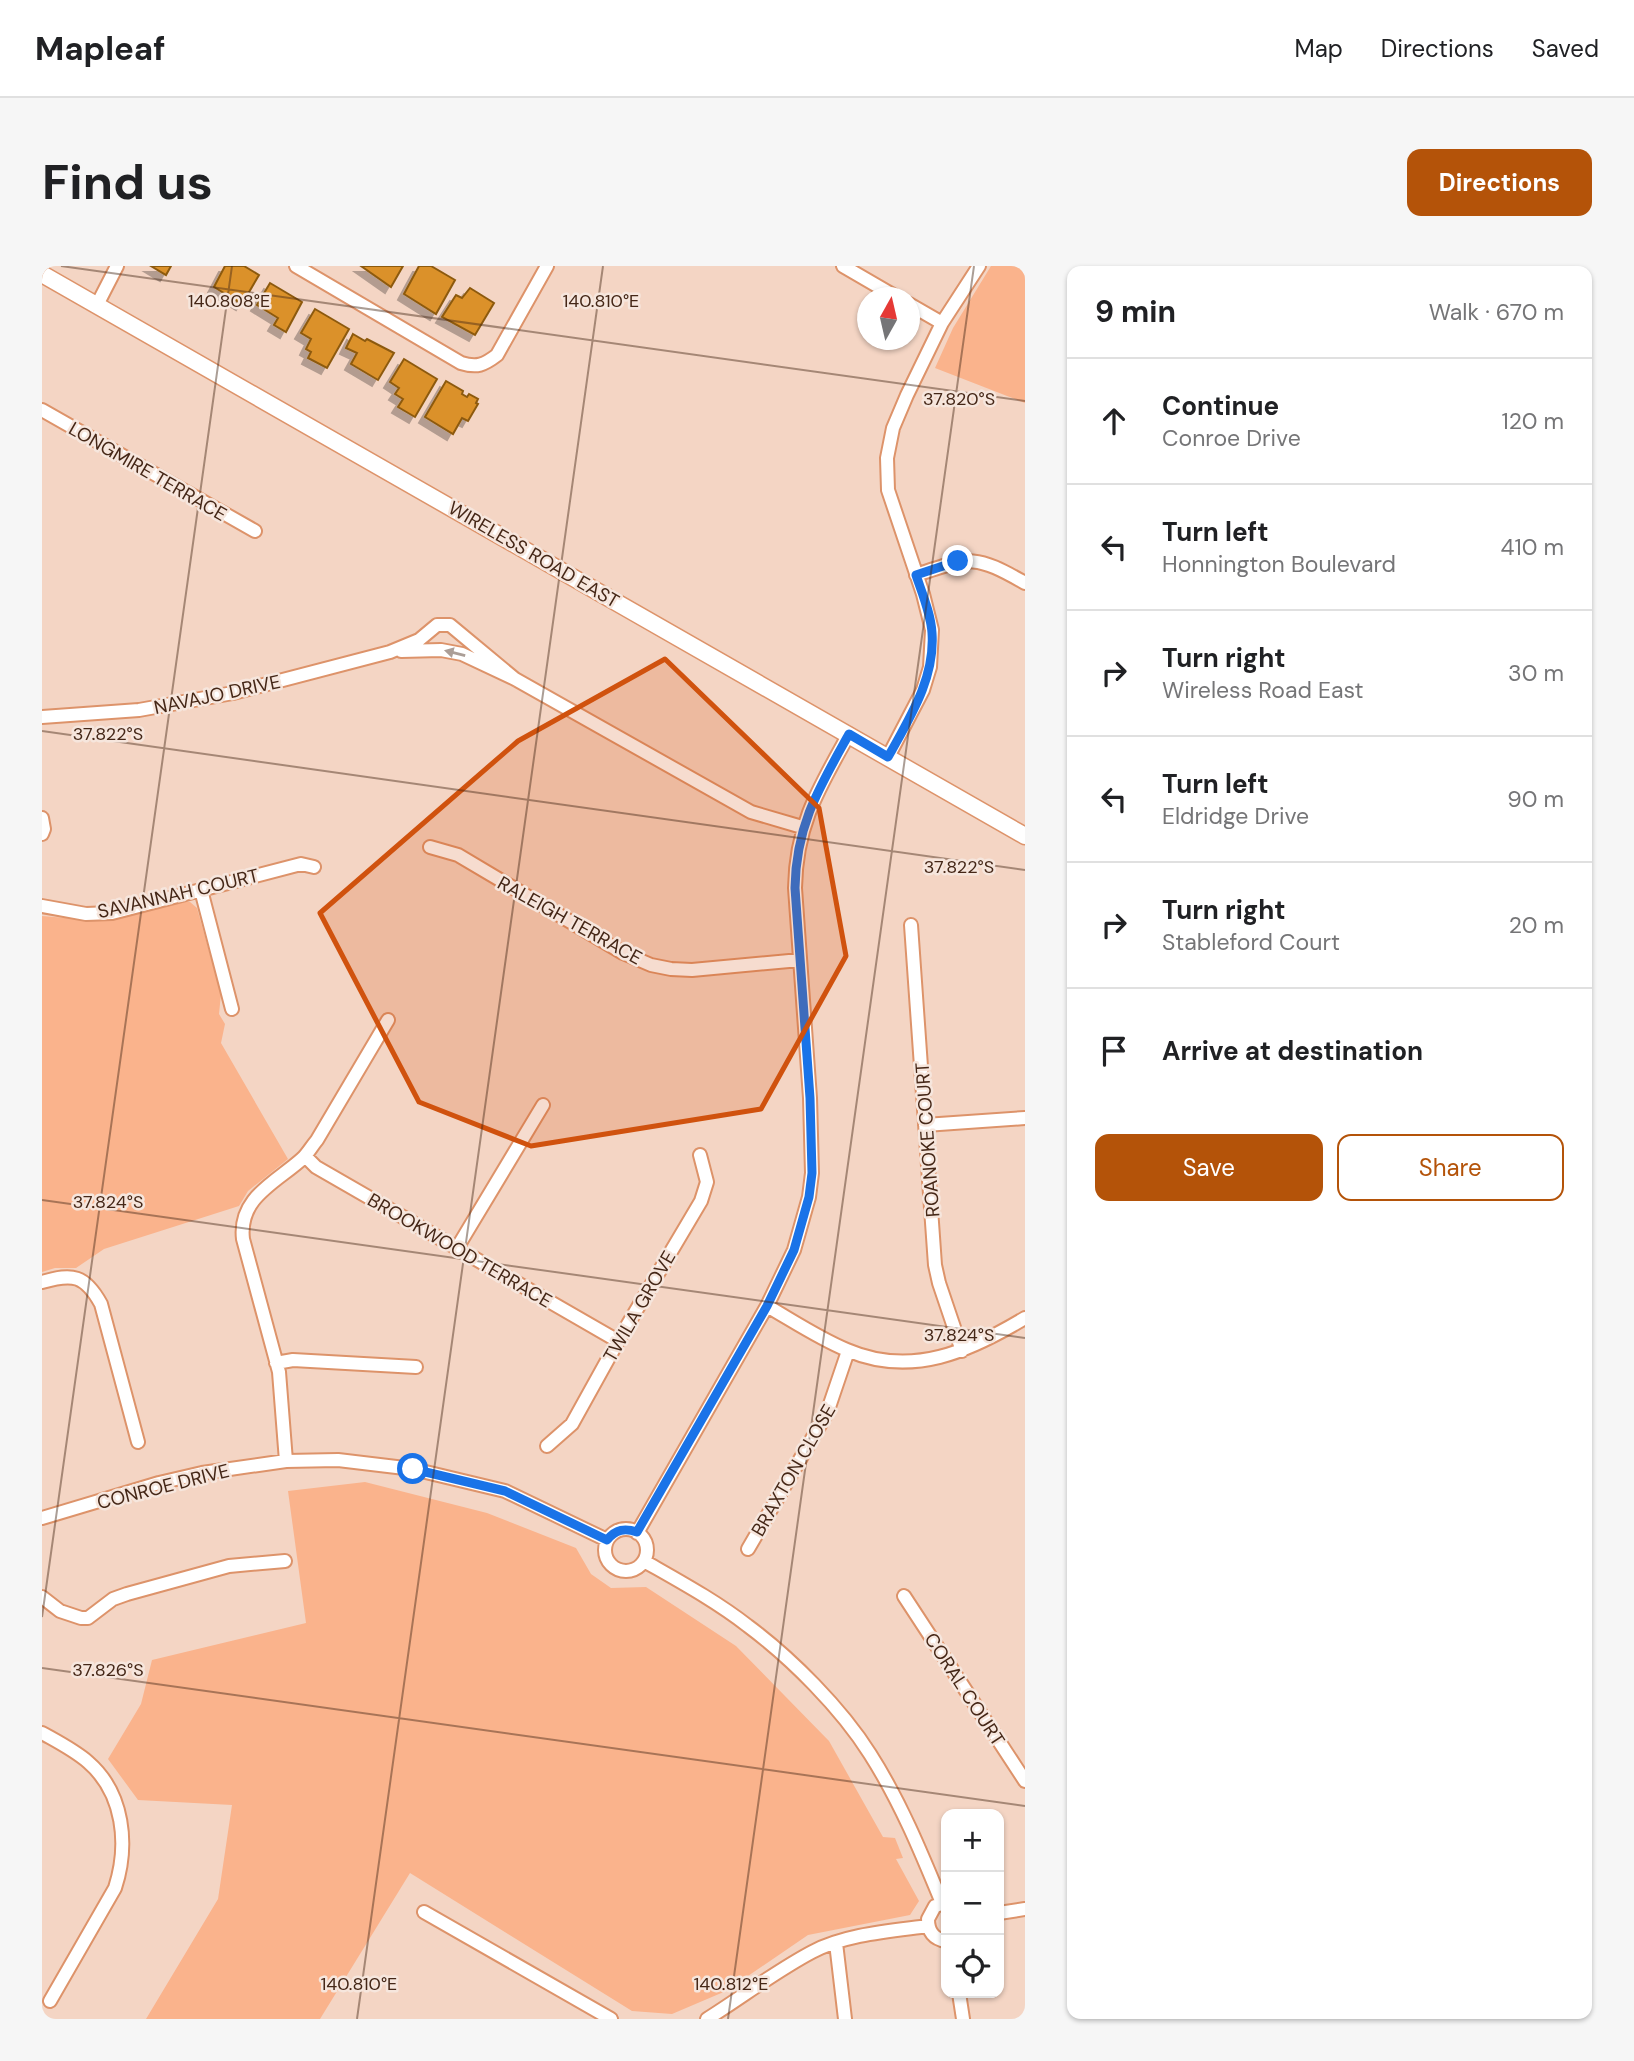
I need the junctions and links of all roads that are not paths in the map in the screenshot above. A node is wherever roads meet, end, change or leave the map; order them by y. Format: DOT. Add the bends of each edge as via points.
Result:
graph roads {
  1 [pos="117,266"];
  2 [pos="296,266"];
  3 [pos="547,266"];
  4 [pos="843,266"];
  5 [pos="979,266"];
  6 [pos="42,274"];
  7 [pos="879,287"];
  8 [pos="97,305"];
  9 [pos="920,310"];
  10 [pos="942,323"];
  11 [pos="42,410"];
  12 [pos="255,531"];
  13 [pos="916,575"];
  14 [pos="1025,583"];
  15 [pos="390,652"];
  16 [pos="515,679"];
  17 [pos="42,717"];
  18 [pos="849,734"];
  19 [pos="888,757"];
  20 [pos="42,818"];
  21 [pos="803,827"];
  22 [pos="42,834"];
  23 [pos="1025,836"];
  24 [pos="430,847"];
  25 [pos="314,867"];
  26 [pos="201,890"];
  27 [pos="42,906"];
  28 [pos="911,925"];
  29 [pos="800,960"];
  30 [pos="232,1009"];
  31 [pos="388,1020"];
  32 [pos="543,1105"];
  33 [pos="1025,1118"];
  34 [pos="925,1125"];
  35 [pos="699,1155"];
  36 [pos="305,1156"];
  37 [pos="457,1248"];
  38 [pos="42,1282"];
  39 [pos="767,1306"];
  40 [pos="1025,1318"];
  41 [pos="618,1341"];
  42 [pos="848,1351"];
  43 [pos="962,1351"];
  44 [pos="276,1363"];
  45 [pos="416,1367"];
  46 [pos="138,1442"];
  47 [pos="547,1446"];
  48 [pos="286,1461"];
  49 [pos="42,1518"];
  50 [pos="637,1532"];
  51 [pos="607,1540"];
  52 [pos="748,1549"];
  53 [pos="285,1561"];
  54 [pos="644,1561"];
  55 [pos="904,1596"];
  56 [pos="42,1597"];
  57 [pos="42,1733"];
  58 [pos="1025,1781"];
  59 [pos="941,1896"];
  60 [pos="941,1905"];
  61 [pos="1025,1909"];
  62 [pos="424,1912"];
  63 [pos="1004,1912"];
  64 [pos="928,1926"];
  65 [pos="941,1939"];
  66 [pos="835,1943"];
  67 [pos="960,1998"];
  68 [pos="50,2001"];
  69 [pos="611,2019"];
  70 [pos="708,2019"];
  71 [pos="845,2019"];
  72 [pos="963,2019"];
  1 -- 8 [label="street"];
  2 -- 3 [label="street" via="472,367 497,355"];
  4 -- 7 [label="street"];
  5 -- 10 [label="street"];
  6 -- 8 [label="street, WIRELESS ROAD EAST"];
  8 -- 18 [label="street, WIRELESS ROAD EAST"];
  9 -- 10 [label="street"];
  10 -- 13 [label="street" via="893,428 887,458 888,490"];
  11 -- 12 [label="street, LONGMIRE TERRACE"];
  13 -- 14 [label="street" via="973,560 1000,568"];
  13 -- 19 [label="street" via="932,630 930,667"];
  16 -- 15 [label="street, NAVAJO DRIVE, one-way" via="462,654"];
  15 -- 16 [label="street, NAVAJO DRIVE" via="419,640 437,625 450,625"];
  15 -- 17 [label="street, NAVAJO DRIVE" via="233,693 139,710"];
  16 -- 21 [label="street, NAVAJO DRIVE" via="751,812"];
  18 -- 19 [label="street, WIRELESS ROAD EAST"];
  18 -- 21 [label="street"];
  19 -- 23 [label="street, WIRELESS ROAD EAST"];
  20 -- 22 [label="street"];
  21 -- 29 [label="street" via="795,888"];
  24 -- 29 [label="street, RALEIGH TERRACE" via="458,855 651,965 692,970"];
  25 -- 26 [label="street, SAVANNAH COURT" via="301,864"];
  26 -- 27 [label="street, SAVANNAH COURT" via="100,915"];
  26 -- 30 [label="street"];
  28 -- 34 [label="street, ROANOKE COURT"];
  29 -- 39 [label="street" via="812,1173 794,1250"];
  31 -- 36 [label="street"];
  32 -- 37 [label="street"];
  33 -- 34 [label="street"];
  34 -- 43 [label="street, ROANOKE COURT" via="937,1274"];
  35 -- 41 [label="street, TWILA GROVE" via="707,1182 701,1201"];
  36 -- 37 [label="street, BROOKWOOD TERRACE" via="316,1167"];
  36 -- 44 [label="street" via="257,1195 243,1221 243,1239"];
  37 -- 41 [label="street, BROOKWOOD TERRACE"];
  38 -- 46 [label="street" via="75,1277 83,1280 101,1304"];
  39 -- 42 [label="street"];
  39 -- 50 [label="street"];
  40 -- 43 [label="street"];
  41 -- 47 [label="street, TWILA GROVE" via="572,1424"];
  42 -- 43 [label="street" via="897,1361"];
  42 -- 52 [label="street, BRAXTON CLOSE" via="827,1413"];
  44 -- 45 [label="street"];
  44 -- 48 [label="street"];
  48 -- 49 [label="street, CONROE DRIVE" via="191,1475"];
  48 -- 51 [label="street, CONROE DRIVE" via="338,1460 426,1472 505,1491"];
  50 -- 51 [label="street" via="620,1530"];
  50 -- 54 [label="street" via="646,1544"];
  51 -- 54 [label="street" via="605,1556 615,1568 632,1570"];
  53 -- 56 [label="street" via="229,1566 127,1594 88,1618 71,1617"];
  54 -- 59 [label="street" via="751,1628 800,1671 851,1726 912,1830"];
  55 -- 58 [label="street, CORAL COURT"];
  57 -- 68 [label="street" via="74,1750 106,1780 116,1800 122,1836 115,1888"];
  60 -- 64 [label="street" via="930,1912"];
  61 -- 63 [label="street"];
  62 -- 69 [label="street"];
  64 -- 65 [label="street"];
  64 -- 66 [label="street"];
  66 -- 70 [label="street" via="813,1951"];
  66 -- 71 [label="street"];
  67 -- 72 [label="street"];
}
